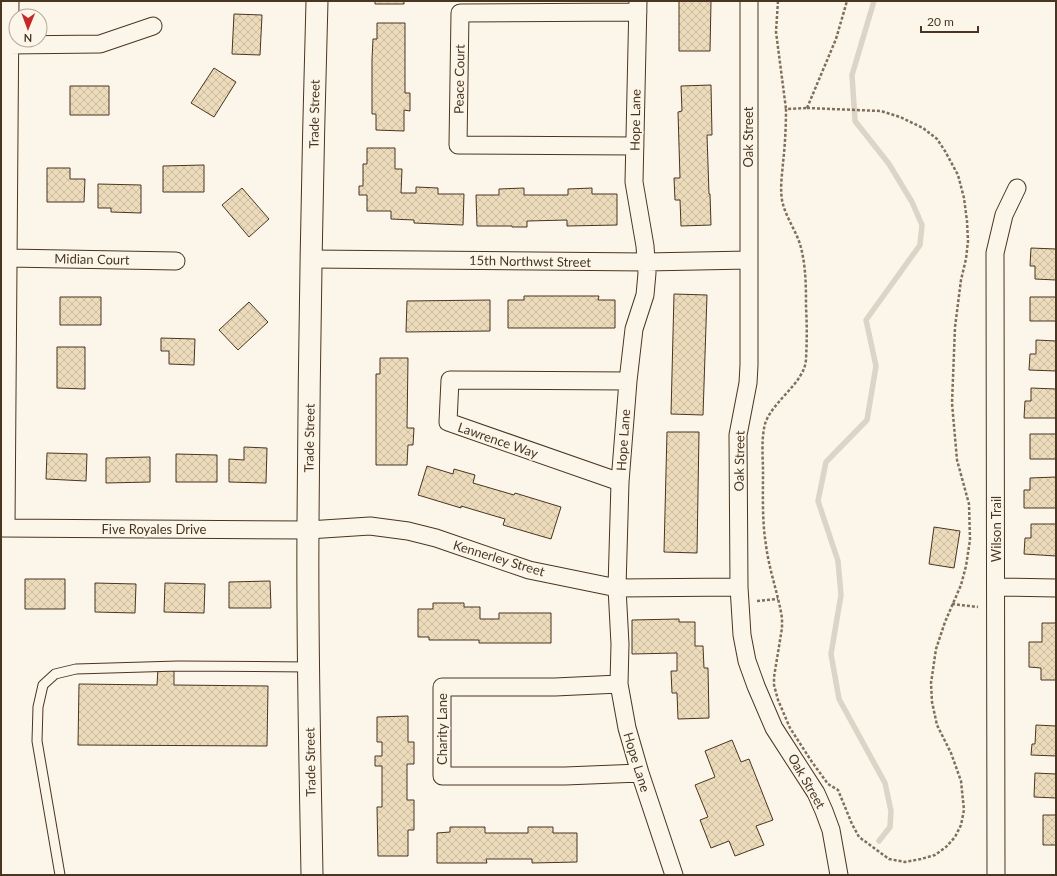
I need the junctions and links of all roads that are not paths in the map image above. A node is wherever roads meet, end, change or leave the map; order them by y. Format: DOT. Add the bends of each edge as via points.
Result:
graph roads {
  1 [pos="316,1"];
  2 [pos="749,1"];
  3 [pos="638,7"];
  4 [pos="153,26"];
  5 [pos="48,45"];
  6 [pos="10,48"];
  7 [pos="635,146"];
  8 [pos="1017,188"];
  9 [pos="8,258"];
  10 [pos="310,259"];
  11 [pos="749,260"];
  12 [pos="176,261"];
  13 [pos="646,262"];
  14 [pos="628,381"];
  15 [pos="620,482"];
  16 [pos="4,528"];
  17 [pos="308,530"];
  18 [pos="739,587"];
  19 [pos="996,587"];
  20 [pos="617,588"];
  21 [pos="1056,588"];
  22 [pos="309,667"];
  23 [pos="619,684"];
  24 [pos="640,773"];
  25 [pos="60,875"];
  26 [pos="312,875"];
  27 [pos="674,875"];
  28 [pos="838,875"];
  29 [pos="996,875"];
  1 -- 10 [label="street, Trade Street"];
  2 -- 11 [label="street, Oak Street"];
  3 -- 7 [label="street, Hope Lane"];
  3 -- 7 [label="street, Peace Court" via="460,13 458,145"];
  4 -- 5 [label="street" via="100,44"];
  6 -- 9 [label="street"];
  7 -- 13 [label="street, Hope Lane" via="634,182"];
  8 -- 19 [label="street, Wilson Trail" via="1004,215 995,253"];
  9 -- 12 [label="street, Midian Court"];
  9 -- 16 [label="street"];
  10 -- 13 [label="street, 15th Northwst Street"];
  10 -- 17 [label="street, Trade Street"];
  11 -- 13 [label="street, 15th Northwst Street"];
  11 -- 18 [label="street, Oak Street" via="748,384 738,435"];
  13 -- 14 [label="street, Hope Lane" via="645,295 634,329"];
  14 -- 15 [label="street, Hope Lane"];
  14 -- 15 [label="street, Lawrence Way" via="450,380 448,422"];
  15 -- 20 [label="street, Hope Lane"];
  16 -- 17 [label="street, Five Royales Drive"];
  17 -- 20 [label="street, Kennerley Street" via="370,526 408,531 529,570"];
  17 -- 22 [label="street, Trade Street"];
  18 -- 20 [label="street, Kennerley Street"];
  18 -- 28 [label="street, Oak Street" via="742,635 747,661 774,728 816,793 824,811 831,830"];
  19 -- 21 [label="street"];
  19 -- 29 [label="street, Wilson Trail"];
  20 -- 23 [label="street, Hope Lane"];
  22 -- 25 [label="lane" via="170,666 76,669 55,674 43,685 38,707 38,741"];
  22 -- 26 [label="street, Trade Street"];
  23 -- 24 [label="street, Hope Lane" via="626,728"];
  23 -- 24 [label="street, Charity Lane" via="555,687 442,686 442,776"];
  24 -- 27 [label="street, Hope Lane"];
}
